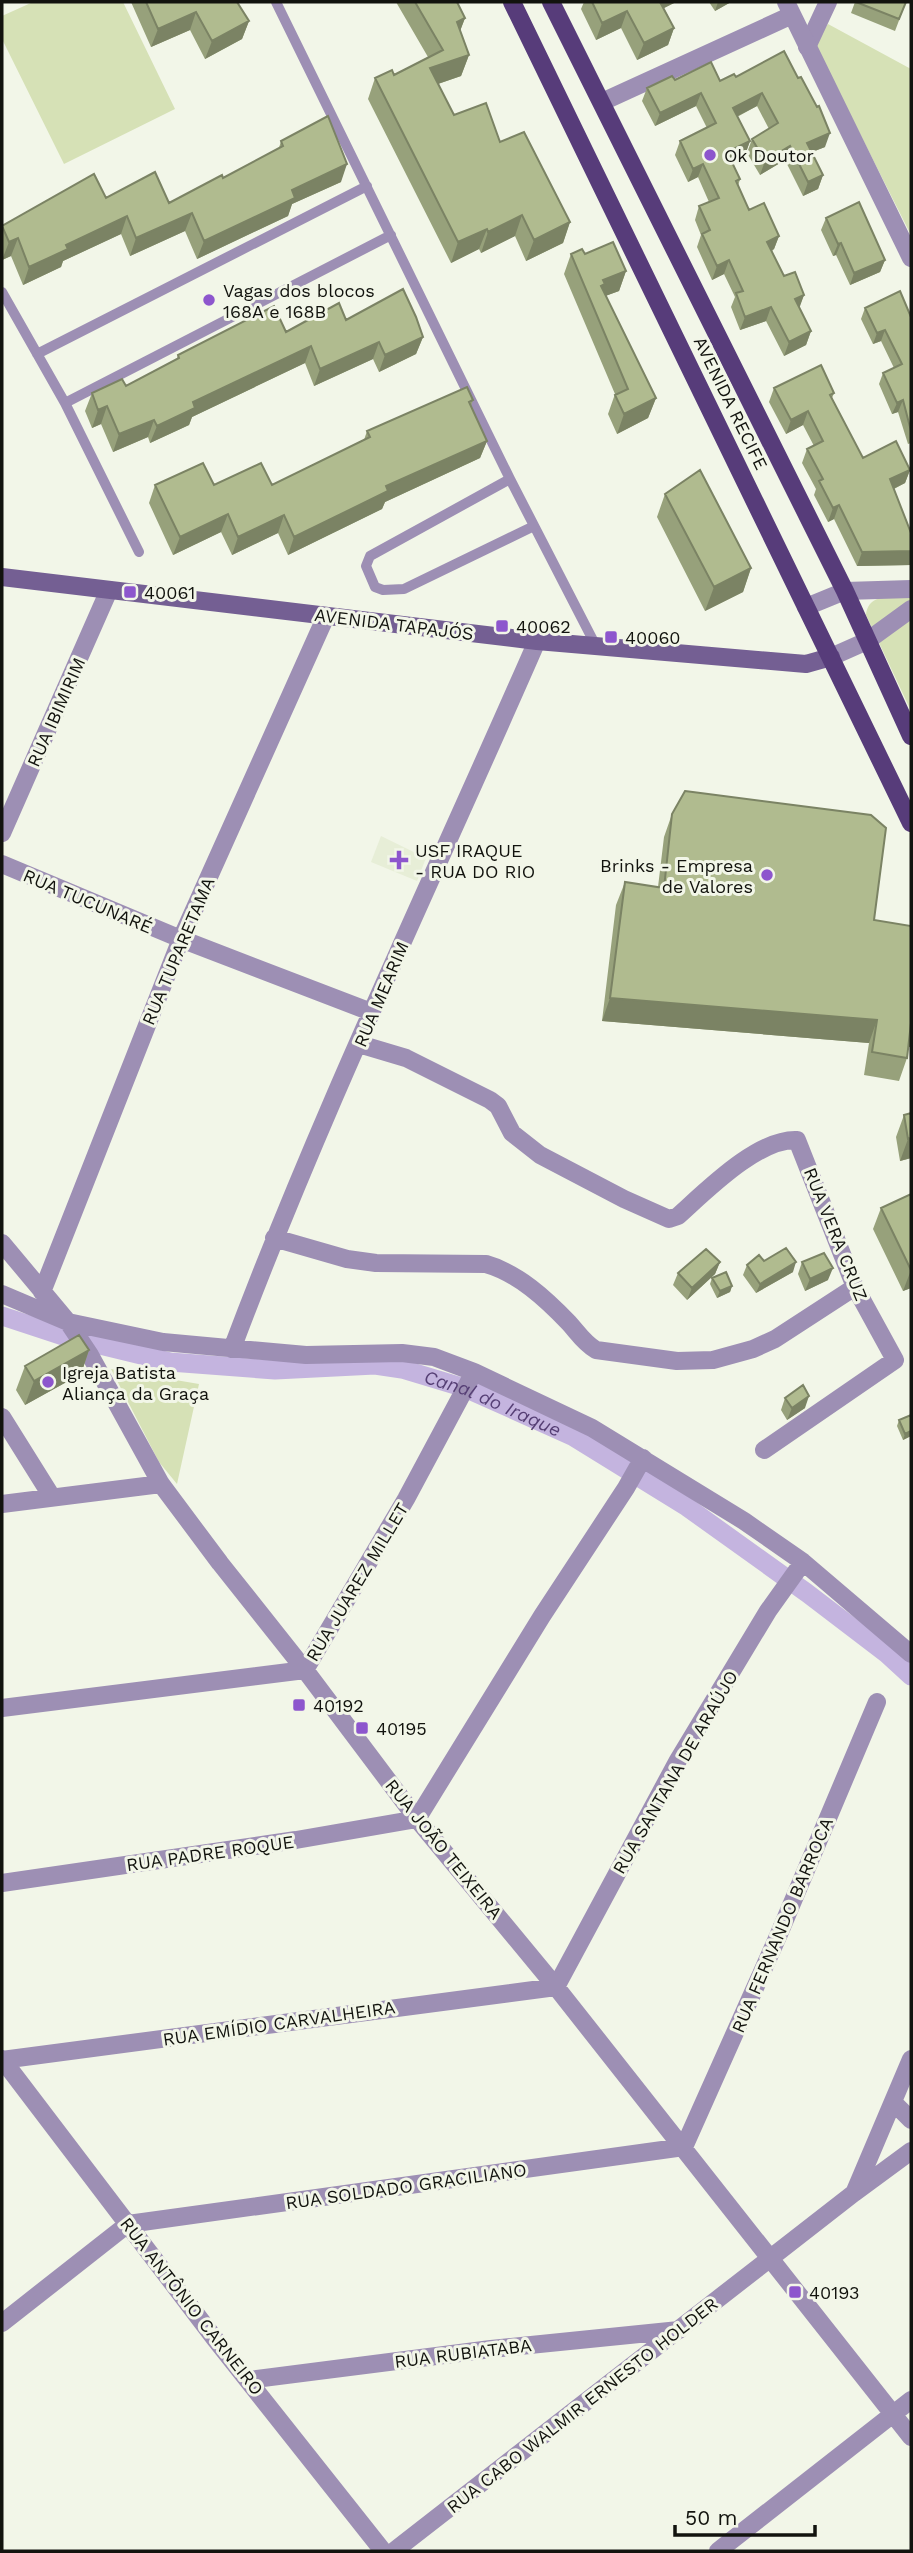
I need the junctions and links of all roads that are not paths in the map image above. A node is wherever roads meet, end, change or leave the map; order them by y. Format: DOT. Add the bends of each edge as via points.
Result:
graph roads {
  1 [pos="276,2"];
  2 [pos="512,2"];
  3 [pos="551,2"];
  4 [pos="828,2"];
  5 [pos="789,9"];
  6 [pos="807,47"];
  7 [pos="602,102"];
  8 [pos="366,186"];
  9 [pos="391,234"];
  10 [pos="911,258"];
  11 [pos="2,292"];
  12 [pos="37,354"];
  13 [pos="65,403"];
  14 [pos="510,479"];
  15 [pos="534,526"];
  16 [pos="139,552"];
  17 [pos="2,577"];
  18 [pos="911,589"];
  19 [pos="109,590"];
  20 [pos="845,591"];
  21 [pos="806,607"];
  22 [pos="911,609"];
  23 [pos="326,616"];
  24 [pos="537,641"];
  25 [pos="867,641"];
  26 [pos="597,646"];
  27 [pos="831,657"];
  28 [pos="911,736"];
  29 [pos="911,823"];
  30 [pos="2,833"];
  31 [pos="2,864"];
  32 [pos="181,939"];
  33 [pos="371,1012"];
  34 [pos="359,1044"];
  35 [pos="274,1238"];
  36 [pos="2,1244"];
  37 [pos="855,1287"];
  38 [pos="42,1292"];
  39 [pos="2,1294"];
  40 [pos="68,1322"];
  41 [pos="232,1349"];
  42 [pos="903,1364"];
  43 [pos="472,1376"];
  44 [pos="2,1417"];
  45 [pos="764,1450"];
  46 [pos="639,1463"];
  47 [pos="161,1484"];
  48 [pos="52,1497"];
  49 [pos="2,1504"];
  50 [pos="799,1566"];
  51 [pos="911,1654"];
  52 [pos="305,1670"];
  53 [pos="877,1702"];
  54 [pos="2,1708"];
  55 [pos="417,1819"];
  56 [pos="2,1883"];
  57 [pos="556,1987"];
  58 [pos="911,2059"];
  59 [pos="2,2060"];
  60 [pos="893,2102"];
  61 [pos="911,2120"];
  62 [pos="684,2147"];
  63 [pos="911,2151"];
  64 [pos="854,2193"];
  65 [pos="128,2224"];
  66 [pos="770,2260"];
  67 [pos="2,2323"];
  68 [pos="679,2330"];
  69 [pos="248,2380"];
  70 [pos="911,2400"];
  71 [pos="894,2414"];
  72 [pos="911,2437"];
  73 [pos="383,2551"];
  74 [pos="394,2551"];
  75 [pos="718,2551"];
  1 -- 8 [label="lane"];
  2 -- 21 [label="main road, AVENIDA RECIFE"];
  3 -- 7 [label="main road, AVENIDA RECIFE"];
  4 -- 6 [label="street"];
  5 -- 6 [label="street"];
  5 -- 7 [label="street"];
  6 -- 10 [label="street"];
  7 -- 20 [label="main road, AVENIDA RECIFE"];
  8 -- 9 [label="lane"];
  8 -- 12 [label="lane"];
  9 -- 13 [label="lane"];
  9 -- 14 [label="lane"];
  11 -- 12 [label="lane"];
  12 -- 13 [label="lane"];
  13 -- 16 [label="lane"];
  14 -- 15 [label="lane"];
  14 -- 15 [label="lane" via="370,556 366,566 375,587 404,589"];
  15 -- 26 [label="lane"];
  17 -- 19 [label="main road, AVENIDA TAPAJÓS"];
  18 -- 20 [label="street"];
  19 -- 23 [label="main road, AVENIDA TAPAJÓS"];
  19 -- 30 [label="street, RUA IBIMIRIM"];
  20 -- 21 [label="street"];
  20 -- 25 [label="main road, AVENIDA RECIFE"];
  21 -- 27 [label="main road, AVENIDA RECIFE"];
  22 -- 25 [label="street, AVENIDA TAPAJÓS"];
  23 -- 24 [label="main road, AVENIDA TAPAJÓS"];
  23 -- 32 [label="street, RUA TUPARETAMA"];
  24 -- 26 [label="main road, AVENIDA TAPAJÓS"];
  24 -- 33 [label="street, RUA MEARIM"];
  25 -- 27 [label="street, AVENIDA TAPAJÓS"];
  25 -- 28 [label="main road, AVENIDA RECIFE"];
  26 -- 27 [label="main road, AVENIDA TAPAJÓS" via="806,664"];
  27 -- 29 [label="main road, AVENIDA RECIFE"];
  31 -- 32 [label="street, RUA TUCUNARÉ"];
  32 -- 33 [label="street, RUA TUCUNARÉ"];
  32 -- 38 [label="street, RUA TUPARETAMA"];
  33 -- 34 [label="street, RUA MEARIM"];
  34 -- 35 [label="street, RUA MEARIM"];
  34 -- 37 [label="street, RUA VERA CRUZ" via="406,1058 489,1100 512,1133 540,1155 662,1217 674,1219 727,1173 764,1149 797,1140"];
  35 -- 37 [label="street" via="376,1264 486,1264 523,1282 588,1345 604,1352 694,1362 734,1355 775,1339"];
  35 -- 41 [label="street, RUA MEARIM"];
  36 -- 38 [label="street, RUA JOÃO TEIXEIRA"];
  37 -- 42 [label="street, RUA VERA CRUZ"];
  38 -- 40 [label="street, RUA JOÃO TEIXEIRA"];
  39 -- 40 [label="street"];
  40 -- 41 [label="street" via="163,1342"];
  40 -- 47 [label="street, RUA JOÃO TEIXEIRA"];
  41 -- 43 [label="street" via="306,1355 402,1353 434,1357"];
  42 -- 45 [label="street"];
  43 -- 46 [label="street" via="592,1428"];
  43 -- 52 [label="street, RUA JUAREZ MILLET" via="407,1499"];
  44 -- 48 [label="street"];
  46 -- 50 [label="street" via="744,1521"];
  46 -- 55 [label="street"];
  47 -- 48 [label="street"];
  47 -- 52 [label="street, RUA JOÃO TEIXEIRA"];
  48 -- 49 [label="street"];
  50 -- 51 [label="street"];
  50 -- 57 [label="street, RUA SANTANA DE ARAÚJO" via="677,1762"];
  52 -- 54 [label="street, RUA JUAREZ MILLET"];
  52 -- 55 [label="street, RUA JOÃO TEIXEIRA"];
  53 -- 62 [label="street, RUA FERNANDO BARROCA"];
  55 -- 56 [label="street, RUA PADRE ROQUE"];
  55 -- 57 [label="street, RUA JOÃO TEIXEIRA"];
  57 -- 59 [label="street, RUA EMÍDIO CARVALHEIRA"];
  57 -- 62 [label="street, RUA JOÃO TEIXEIRA"];
  58 -- 60 [label="street"];
  59 -- 65 [label="street, RUA ANTÔNIO CARNEIRO"];
  60 -- 61 [label="street"];
  60 -- 64 [label="street"];
  62 -- 65 [label="street, RUA SOLDADO GRACILIANO"];
  62 -- 66 [label="street, RUA JOÃO TEIXEIRA"];
  63 -- 64 [label="street, RUA CABO WALMIR ERNESTO HOLDER"];
  64 -- 66 [label="street, RUA CABO WALMIR ERNESTO HOLDER"];
  65 -- 67 [label="street"];
  65 -- 69 [label="street, RUA ANTÔNIO CARNEIRO"];
  66 -- 68 [label="street, RUA CABO WALMIR ERNESTO HOLDER"];
  66 -- 71 [label="street, RUA JOÃO TEIXEIRA"];
  68 -- 69 [label="street, RUA RUBIATABA"];
  68 -- 74 [label="street, RUA CABO WALMIR ERNESTO HOLDER"];
  69 -- 73 [label="street, RUA ANTÔNIO CARNEIRO"];
  70 -- 71 [label="street"];
  71 -- 72 [label="street, RUA JOÃO TEIXEIRA"];
  71 -- 75 [label="street"];
}
